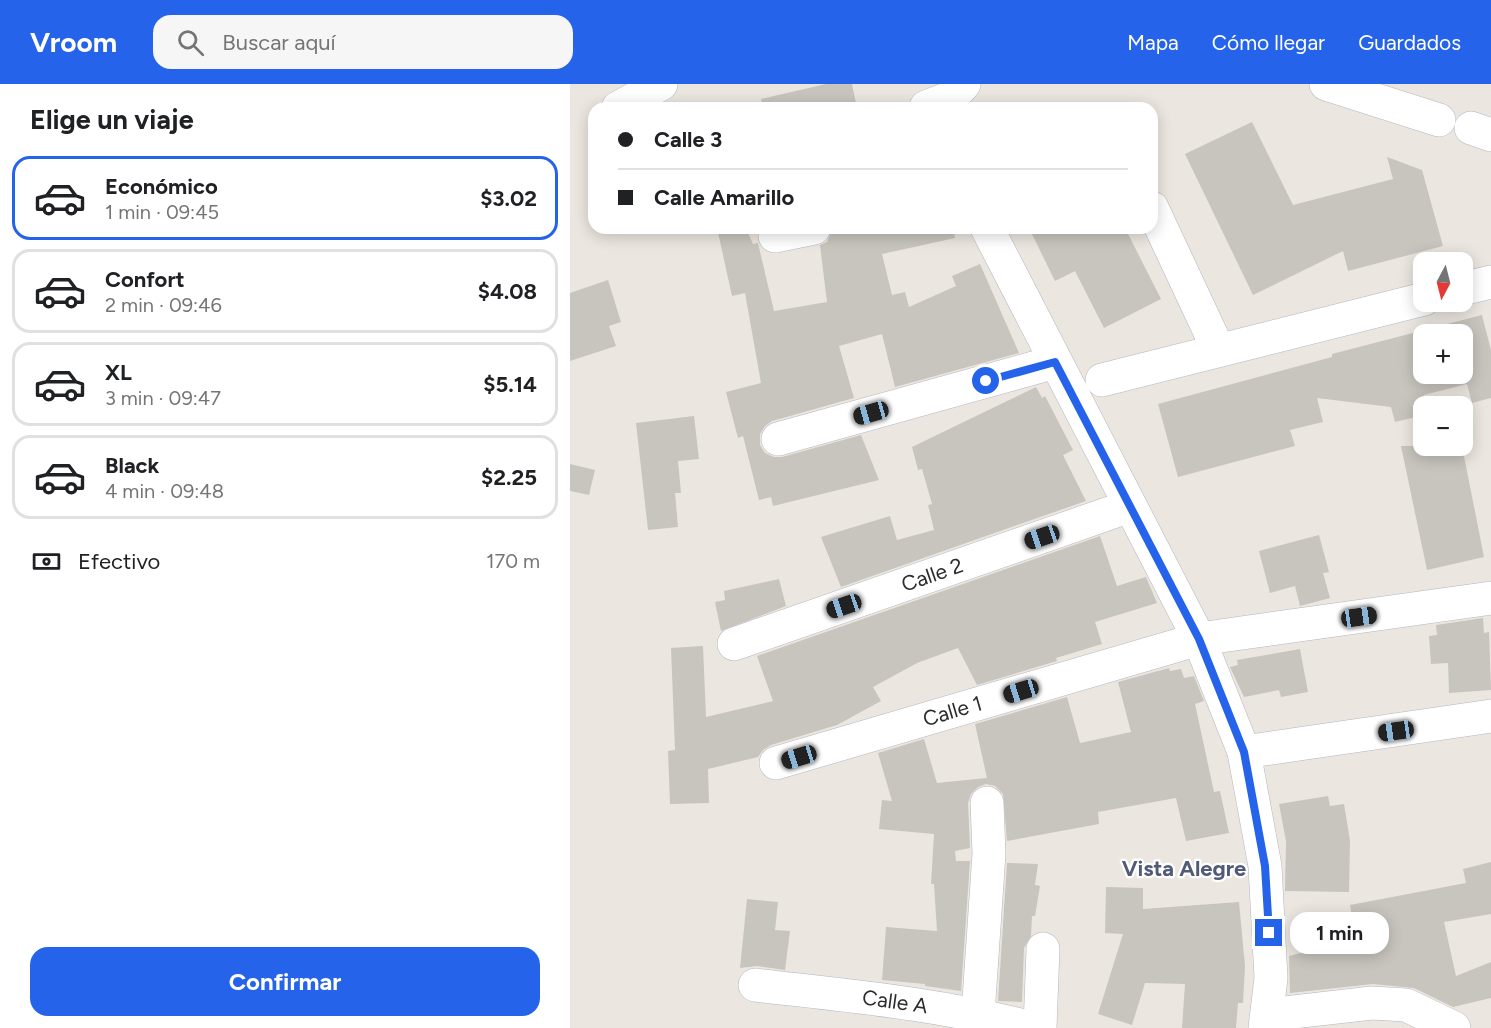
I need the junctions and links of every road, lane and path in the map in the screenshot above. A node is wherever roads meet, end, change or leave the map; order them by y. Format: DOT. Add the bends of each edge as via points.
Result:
graph roads {
  1 [pos="661,84"];
  2 [pos="964,84"];
  3 [pos="1326,84"];
  4 [pos="1402,96"];
  5 [pos="922,100"];
  6 [pos="629,102"];
  7 [pos="1439,120"];
  8 [pos="1158,221"];
  9 [pos="785,234"];
  10 [pos="990,234"];
  11 [pos="775,236"];
  12 [pos="1491,282"];
  13 [pos="1473,286"];
  14 [pos="1413,302"];
  15 [pos="1218,349"];
  16 [pos="1055,362"];
  17 [pos="1102,380"];
  18 [pos="778,439"];
  19 [pos="1130,506"];
  20 [pos="1491,598"];
  21 [pos="1199,639"];
  22 [pos="734,644"];
  23 [pos="1491,716"];
  24 [pos="1244,752"];
  25 [pos="776,763"];
  26 [pos="987,803"];
  27 [pos="1043,949"];
  28 [pos="755,985"];
  29 [pos="978,1014"];
  30 [pos="1266,1022"];
  31 [pos="1032,1028"];
  32 [pos="1040,1028"];
  33 [pos="1454,1028"];
  1 -- 6 [label="street"];
  2 -- 5 [label="street" via="952,97"];
  3 -- 4 [label="street"];
  4 -- 7 [label="street"];
  8 -- 15 [label="street"];
  9 -- 11 [label="street"];
  10 -- 16 [label="street"];
  12 -- 13 [label="street"];
  14 -- 15 [label="street"];
  15 -- 17 [label="street"];
  16 -- 18 [label="street"];
  16 -- 19 [label="street"];
  19 -- 21 [label="street"];
  19 -- 22 [label="street, Calle 2"];
  20 -- 21 [label="street, Calle 1"];
  21 -- 24 [label="street"];
  21 -- 25 [label="street, Calle 1"];
  23 -- 24 [label="street"];
  24 -- 30 [label="street" via="1265,866 1271,978"];
  26 -- 29 [label="street" via="989,854"];
  27 -- 32 [label="street"];
  28 -- 29 [label="street, Calle A" via="866,996"];
  29 -- 31 [label="street, Calle A"];
  30 -- 33 [label="street" via="1372,1003 1406,1005"];
}
